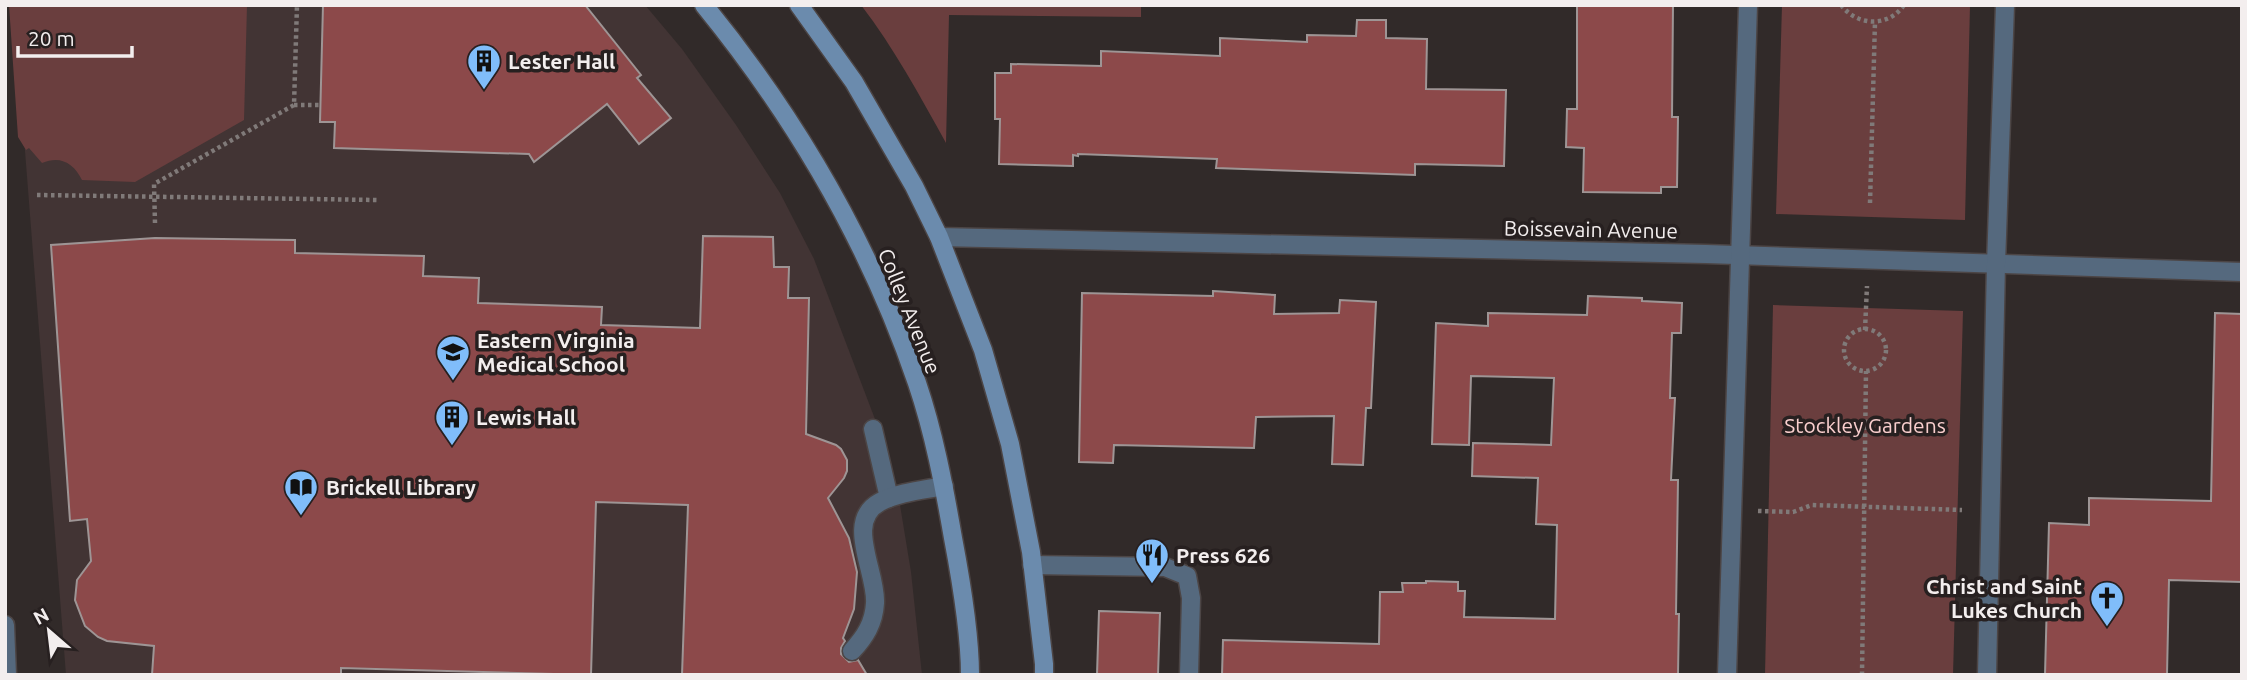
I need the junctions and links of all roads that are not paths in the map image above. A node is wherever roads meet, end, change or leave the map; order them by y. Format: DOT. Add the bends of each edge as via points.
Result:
graph roads {
  1 [pos="704,5"];
  2 [pos="799,5"];
  3 [pos="1748,5"];
  4 [pos="2005,5"];
  5 [pos="939,237"];
  6 [pos="1741,255"];
  7 [pos="1996,264"];
  8 [pos="2242,272"];
  9 [pos="873,429"];
  10 [pos="944,486"];
  11 [pos="889,498"];
  12 [pos="1032,565"];
  13 [pos="5,625"];
  14 [pos="852,651"];
  15 [pos="7,675"];
  16 [pos="970,675"];
  17 [pos="1044,675"];
  18 [pos="1189,675"];
  19 [pos="1727,675"];
  20 [pos="1987,675"];
  1 -- 10 [label="main road, Colley Avenue" via="782,110 842,210 917,383"];
  2 -- 5 [label="main road" via="854,82"];
  3 -- 6 [label="street"];
  4 -- 7 [label="street"];
  5 -- 6 [label="street, Boissevain Avenue"];
  5 -- 12 [label="main road" via="982,350 1010,444"];
  6 -- 7 [label="street, Boissevain Avenue"];
  6 -- 19 [label="street"];
  7 -- 8 [label="street, Boissevain Avenue"];
  7 -- 20 [label="street"];
  9 -- 11 [label="street"];
  10 -- 11 [label="street"];
  10 -- 16 [label="main road, Colley Avenue" via="961,579"];
  11 -- 14 [label="street" via="868,511 863,524 875,603 870,627"];
  12 -- 17 [label="main road"];
  12 -- 18 [label="street" via="1165,567 1186,576 1191,598"];
  13 -- 15 [label="street"];
}
